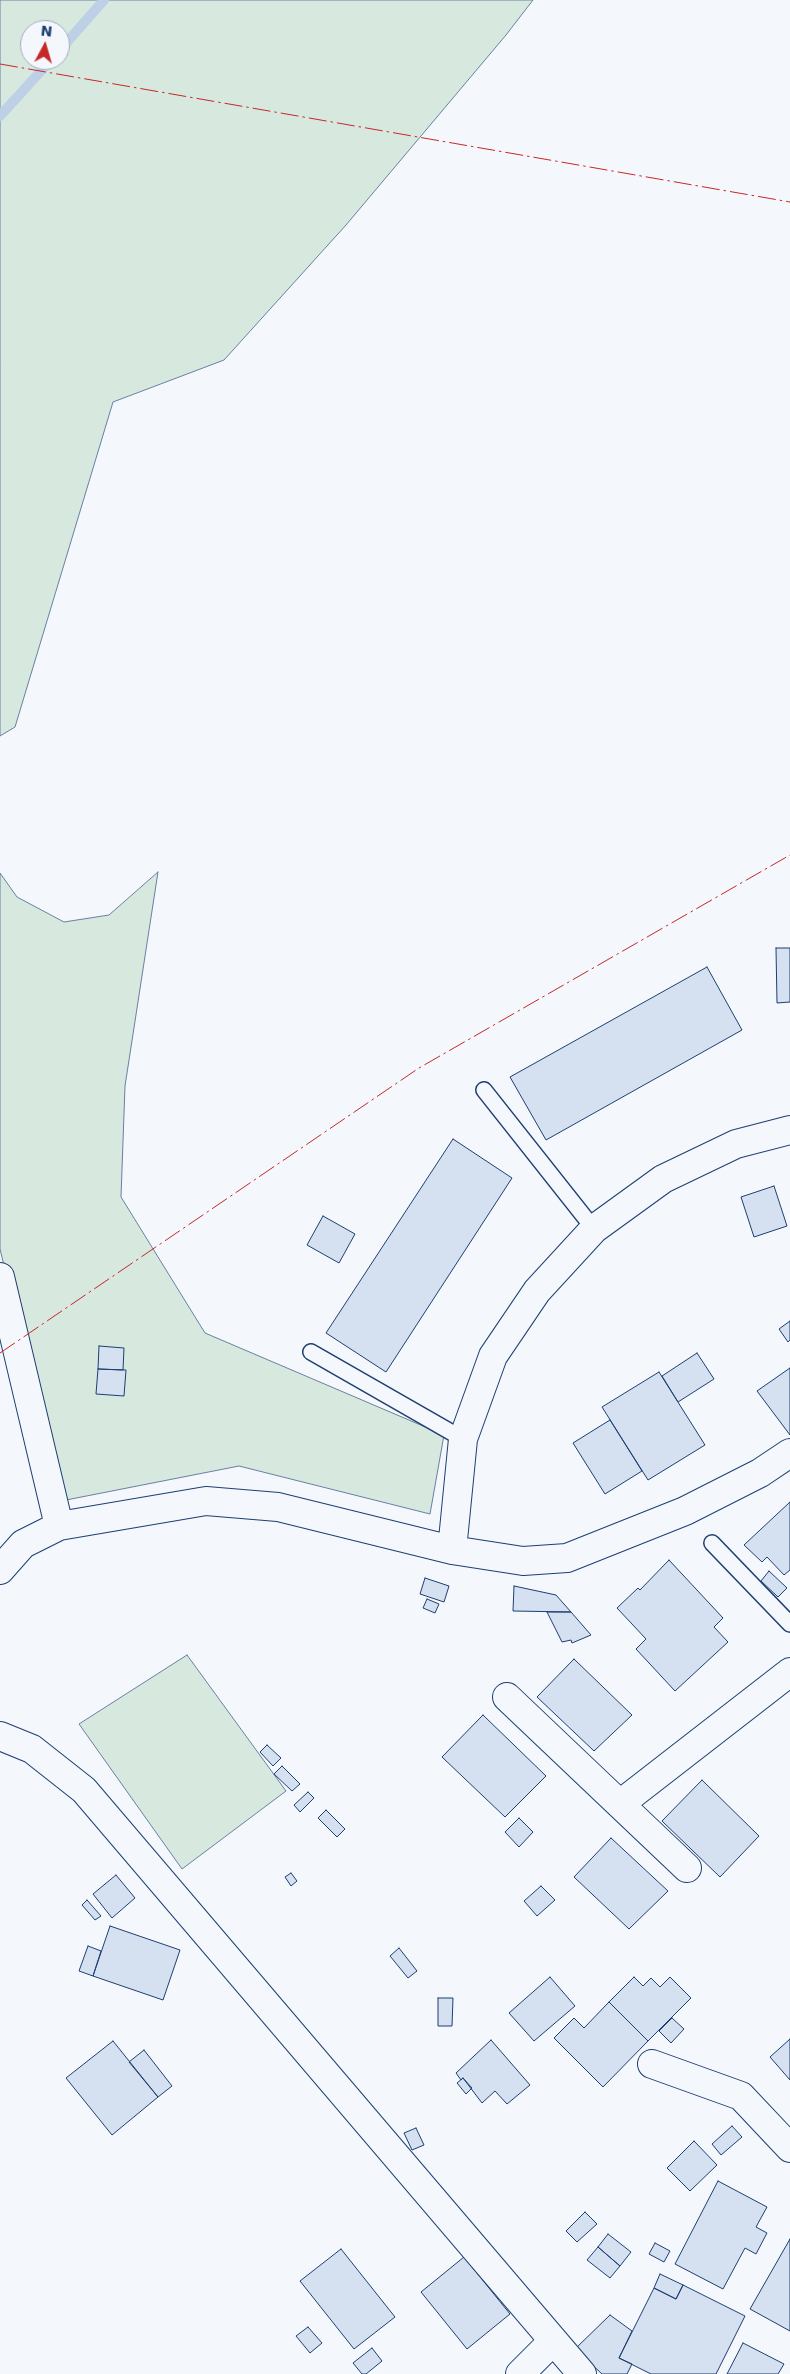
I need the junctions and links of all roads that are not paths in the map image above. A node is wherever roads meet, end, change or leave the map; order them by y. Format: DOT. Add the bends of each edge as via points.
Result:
graph roads {
  1 [pos="484,1090"];
  2 [pos="790,1130"];
  3 [pos="594,1229"];
  4 [pos="0,1277"];
  5 [pos="311,1352"];
  6 [pos="463,1439"];
  7 [pos="790,1453"];
  8 [pos="59,1526"];
  9 [pos="712,1543"];
  10 [pos="452,1550"];
  11 [pos="0,1570"];
  12 [pos="790,1624"];
  13 [pos="790,1672"];
  14 [pos="507,1697"];
  15 [pos="0,1736"];
  16 [pos="620,1804"];
  17 [pos="687,1868"];
  18 [pos="652,2064"];
  19 [pos="790,2148"];
  20 [pos="553,2341"];
  21 [pos="520,2374"];
  22 [pos="582,2374"];
  1 -- 3 [label="lane"];
  2 -- 3 [label="street" via="736,1144 663,1179"];
  3 -- 6 [label="street" via="537,1291 493,1356"];
  4 -- 8 [label="street"];
  5 -- 6 [label="lane"];
  6 -- 10 [label="street"];
  7 -- 10 [label="street" via="760,1473 685,1511 568,1558 523,1561"];
  8 -- 10 [label="street" via="206,1501 278,1507"];
  8 -- 11 [label="street" via="23,1544"];
  9 -- 12 [label="lane"];
  13 -- 16 [label="street"];
  14 -- 16 [label="street"];
  15 -- 20 [label="street" via="32,1749 84,1790"];
  16 -- 17 [label="street"];
  18 -- 19 [label="street" via="741,2096"];
  20 -- 21 [label="street"];
  20 -- 22 [label="street"];
}
